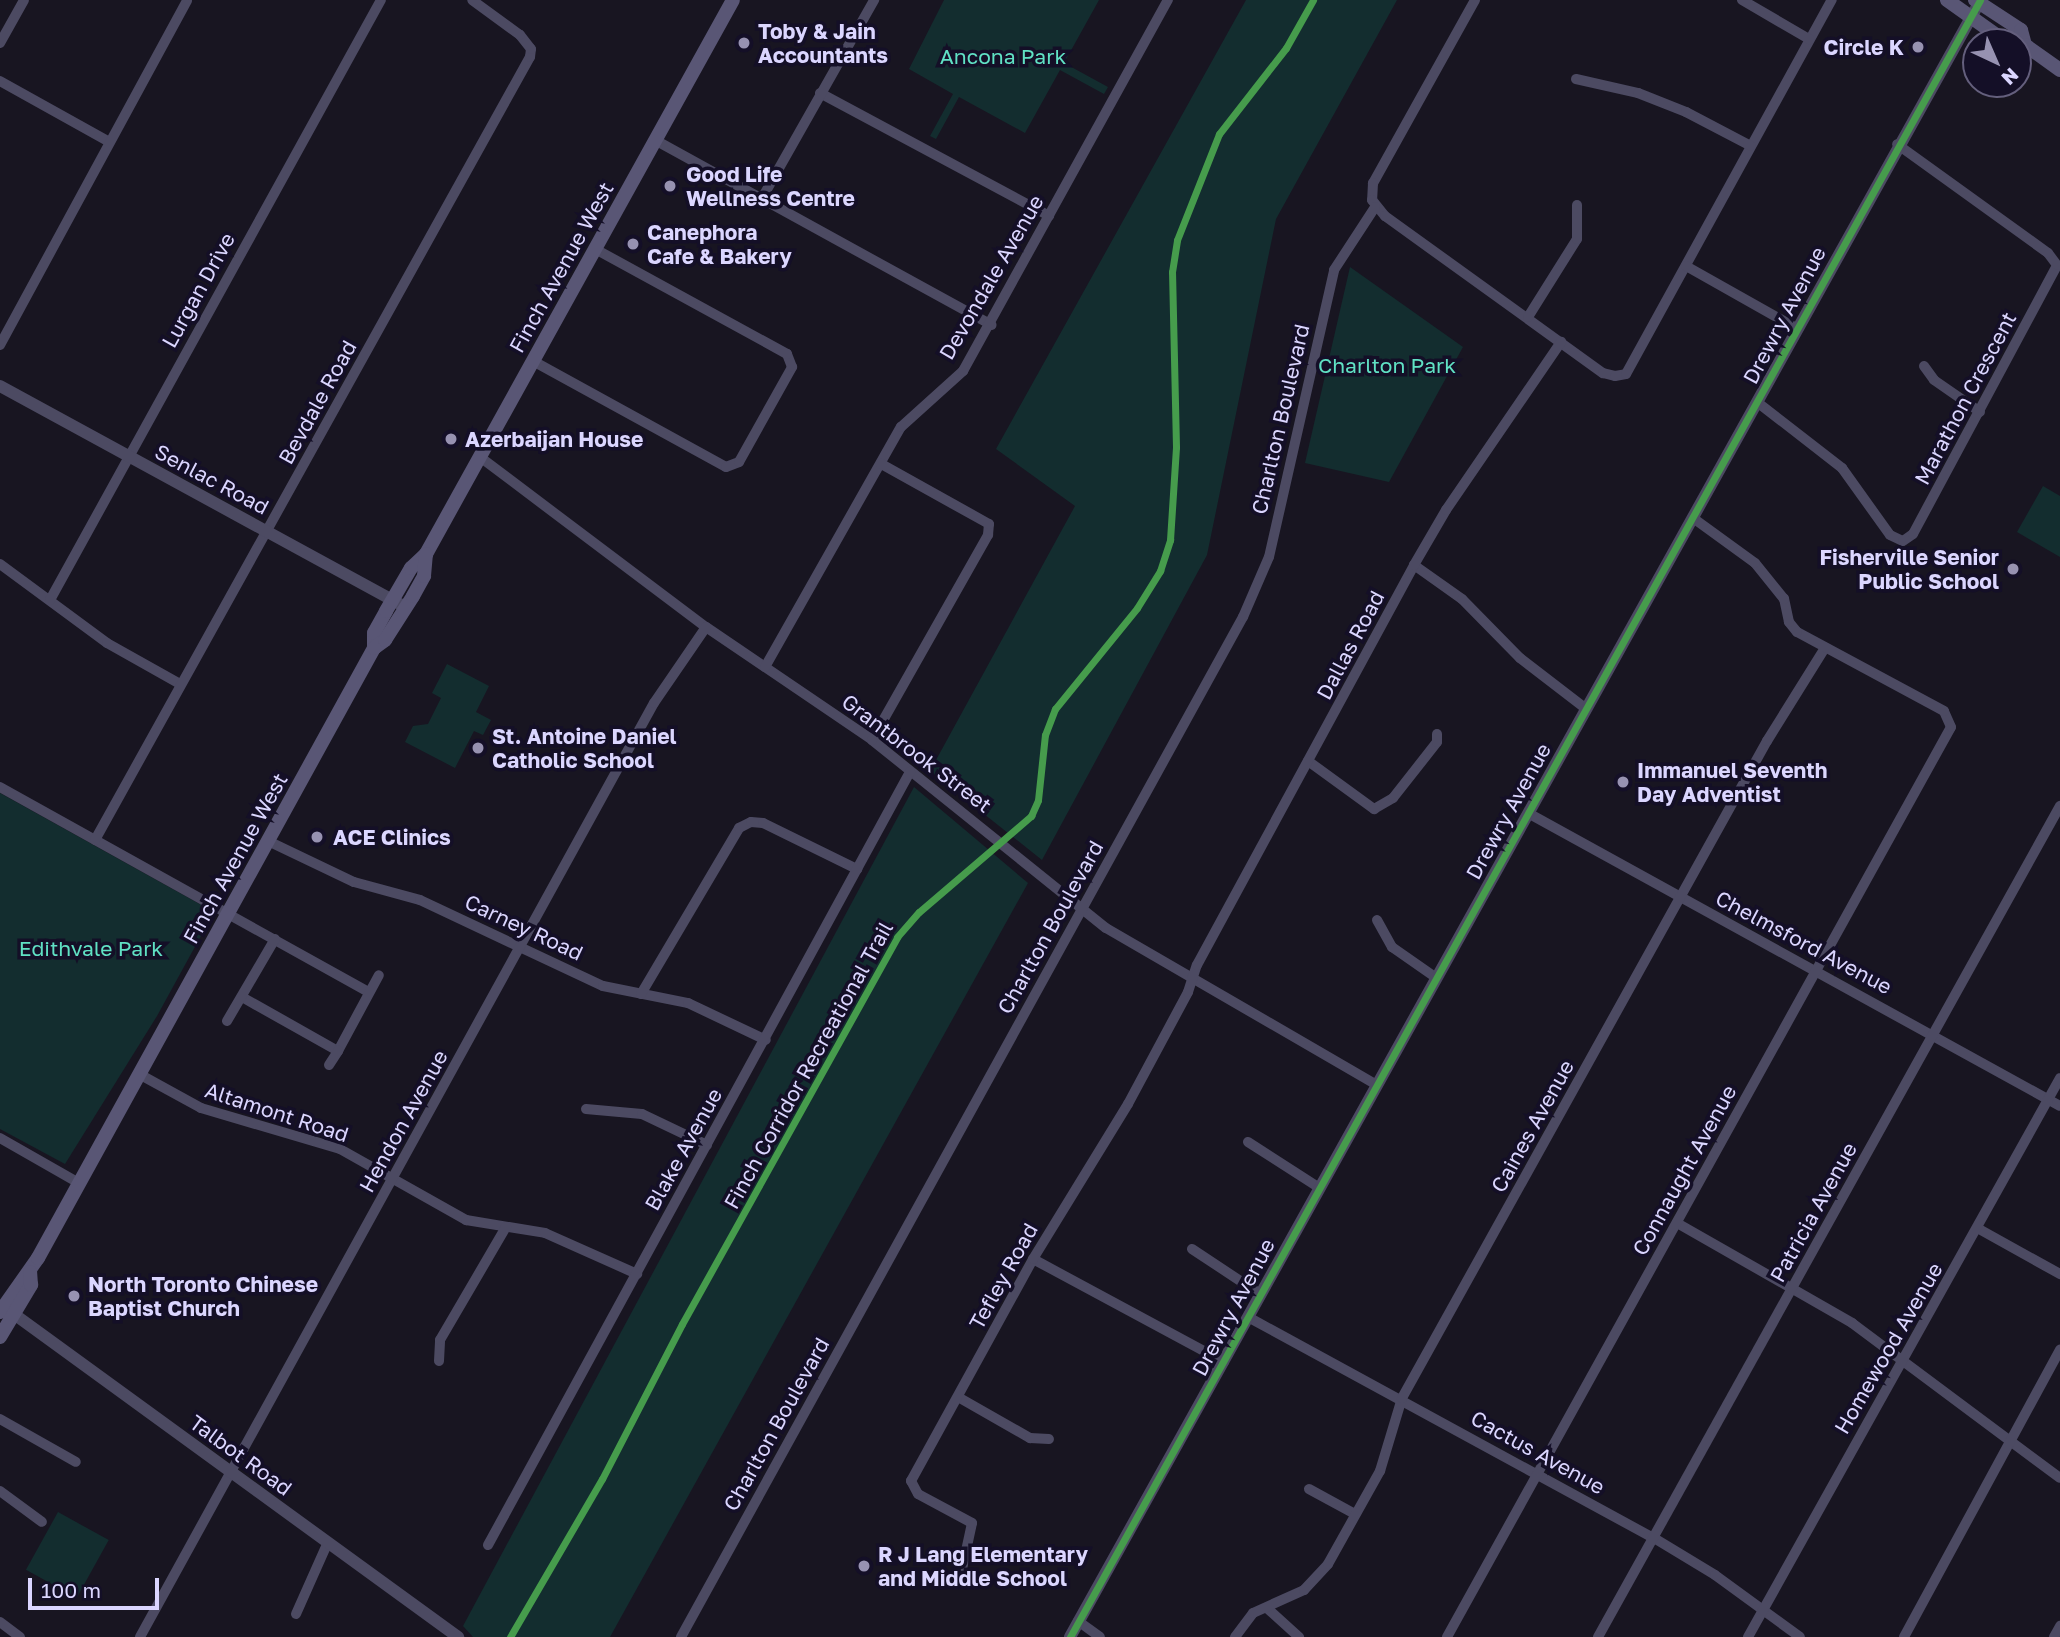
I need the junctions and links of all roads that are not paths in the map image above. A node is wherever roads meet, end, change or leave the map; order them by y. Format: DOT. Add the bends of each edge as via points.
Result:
graph roads {
  1 [pos="24,0"];
  2 [pos="187,0"];
  3 [pos="381,0"];
  4 [pos="472,0"];
  5 [pos="733,0"];
  6 [pos="874,0"];
  7 [pos="1168,0"];
  8 [pos="1475,0"];
  9 [pos="1742,0"];
  10 [pos="1832,0"];
  11 [pos="1947,0"];
  12 [pos="1980,1"];
  13 [pos="1969,17"];
  14 [pos="1985,28"];
  15 [pos="2019,28"];
  16 [pos="1810,39"];
  17 [pos="0,43"];
  18 [pos="2032,52"];
  19 [pos="2060,70"];
  20 [pos="1576,79"];
  21 [pos="0,80"];
  22 [pos="820,93"];
  23 [pos="655,140"];
  24 [pos="108,141"];
  25 [pos="1897,144"];
  26 [pos="1751,146"];
  27 [pos="761,200"];
  28 [pos="1577,205"];
  29 [pos="1376,208"];
  30 [pos="1049,216"];
  31 [pos="595,249"];
  32 [pos="1686,266"];
  33 [pos="1528,317"];
  34 [pos="990,325"];
  35 [pos="1796,328"];
  36 [pos="1561,342"];
  37 [pos="0,345"];
  38 [pos="533,361"];
  39 [pos="1924,366"];
  40 [pos="0,386"];
  41 [pos="1757,402"];
  42 [pos="1980,412"];
  43 [pos="128,457"];
  44 [pos="480,457"];
  45 [pos="881,464"];
  46 [pos="1693,518"];
  47 [pos="267,531"];
  48 [pos="0,564"];
  49 [pos="1414,565"];
  50 [pos="50,600"];
  51 [pos="399,603"];
  52 [pos="706,627"];
  53 [pos="1825,648"];
  54 [pos="765,667"];
  55 [pos="180,684"];
  56 [pos="1585,708"];
  57 [pos="1437,734"];
  58 [pos="872,740"];
  59 [pos="1308,761"];
  60 [pos="910,772"];
  61 [pos="0,787"];
  62 [pos="2060,806"];
  63 [pos="1528,813"];
  64 [pos="95,840"];
  65 [pos="268,841"];
  66 [pos="857,869"];
  67 [pos="1681,898"];
  68 [pos="1083,908"];
  69 [pos="229,912"];
  70 [pos="1377,920"];
  71 [pos="275,939"];
  72 [pos="520,947"];
  73 [pos="1818,971"];
  74 [pos="379,975"];
  75 [pos="1435,976"];
  76 [pos="1192,978"];
  77 [pos="369,992"];
  78 [pos="641,994"];
  79 [pos="242,997"];
  80 [pos="227,1021"];
  81 [pos="1933,1034"];
  82 [pos="766,1040"];
  83 [pos="338,1051"];
  84 [pos="329,1065"];
  85 [pos="139,1074"];
  86 [pos="2060,1078"];
  87 [pos="1377,1084"];
  88 [pos="2049,1099"];
  89 [pos="2060,1106"];
  90 [pos="586,1109"];
  91 [pos="0,1138"];
  92 [pos="1248,1142"];
  93 [pos="706,1144"];
  94 [pos="392,1181"];
  95 [pos="79,1183"];
  96 [pos="1318,1187"];
  97 [pos="1676,1223"];
  98 [pos="506,1227"];
  99 [pos="1979,1228"];
  100 [pos="1192,1249"];
  101 [pos="1033,1259"];
  102 [pos="637,1274"];
  103 [pos="2060,1274"];
  104 [pos="1794,1287"];
  105 [pos="1260,1294"];
  106 [pos="4,1310"];
  107 [pos="1248,1317"];
  108 [pos="0,1337"];
  109 [pos="2060,1350"];
  110 [pos="1903,1359"];
  111 [pos="439,1362"];
  112 [pos="1224,1363"];
  113 [pos="958,1397"];
  114 [pos="1402,1398"];
  115 [pos="0,1419"];
  116 [pos="1049,1439"];
  117 [pos="2012,1442"];
  118 [pos="76,1462"];
  119 [pos="231,1472"];
  120 [pos="1539,1476"];
  121 [pos="2060,1478"];
  122 [pos="1309,1489"];
  123 [pos="0,1492"];
  124 [pos="1355,1514"];
  125 [pos="42,1522"];
  126 [pos="1654,1538"];
  127 [pos="328,1542"];
  128 [pos="488,1545"];
  129 [pos="961,1574"];
  130 [pos="1268,1609"];
  131 [pos="1763,1609"];
  132 [pos="296,1614"];
  133 [pos="1078,1621"];
  134 [pos="0,1622"];
  135 [pos="2060,1626"];
  136 [pos="450,1634"];
  137 [pos="20,1637"];
  138 [pos="140,1637"];
  139 [pos="681,1637"];
  140 [pos="1070,1637"];
  141 [pos="1100,1637"];
  142 [pos="1235,1637"];
  143 [pos="1299,1637"];
  144 [pos="1447,1637"];
  145 [pos="1598,1637"];
  146 [pos="1748,1637"];
  147 [pos="1800,1637"];
  148 [pos="1904,1637"];
  149 [pos="2054,1637"];
  1 -- 17 [label="street"];
  2 -- 24 [label="street"];
  3 -- 43 [label="street, Lurgan Drive"];
  4 -- 47 [label="street, Bevdale Road" via="520,34 531,50 530,57"];
  5 -- 23 [label="main road, Finch Avenue West"];
  6 -- 22 [label="street"];
  7 -- 30 [label="street, Devondale Avenue"];
  8 -- 29 [label="street" via="1373,183"];
  9 -- 16 [label="street"];
  10 -- 16 [label="street"];
  11 -- 13 [label="main road"];
  12 -- 13 [label="street, Drewry Avenue"];
  12 -- 15 [label="main road"];
  13 -- 14 [label="main road"];
  13 -- 25 [label="street, Drewry Avenue"];
  16 -- 26 [label="street"];
  18 -- 19 [label="main road"];
  20 -- 26 [label="street" via="1650,97"];
  21 -- 24 [label="street"];
  22 -- 27 [label="street"];
  22 -- 30 [label="street"];
  23 -- 27 [label="street"];
  23 -- 31 [label="main road, Finch Avenue West"];
  24 -- 37 [label="street"];
  25 -- 35 [label="street, Drewry Avenue"];
  25 -- 42 [label="street, Marathon Crescent" via="2048,253 2057,265"];
  26 -- 32 [label="street"];
  27 -- 34 [label="street"];
  28 -- 33 [label="street" via="1577,239"];
  29 -- 33 [label="street"];
  29 -- 68 [label="street, Charlton Boulevard" via="1334,270 1269,557 1243,617"];
  30 -- 34 [label="street, Devondale Avenue"];
  31 -- 38 [label="main road, Finch Avenue West"];
  31 -- 38 [label="street" via="787,354 792,367 779,391 739,462 726,467"];
  32 -- 35 [label="street"];
  32 -- 36 [label="street" via="1626,374 1603,373"];
  33 -- 36 [label="street"];
  34 -- 45 [label="street, Devondale Avenue" via="962,371 901,427"];
  35 -- 41 [label="street, Drewry Avenue"];
  36 -- 49 [label="street, Dallas Road" via="1446,510"];
  38 -- 44 [label="main road, Finch Avenue West"];
  39 -- 42 [label="street" via="1934,380"];
  40 -- 43 [label="street, Senlac Road"];
  41 -- 42 [label="street, Marathon Crescent" via="1835,461 1899,541 1917,528"];
  41 -- 46 [label="street, Drewry Avenue"];
  43 -- 47 [label="street, Senlac Road"];
  43 -- 50 [label="street, Lurgan Drive"];
  44 -- 51 [label="main road, Finch Avenue West" via="426,554 424,576"];
  44 -- 52 [label="street, Grantbrook Street"];
  45 -- 54 [label="street, Devondale Avenue"];
  45 -- 58 [label="street" via="989,524 988,535"];
  46 -- 53 [label="street" via="1755,563 1784,599 1797,632"];
  46 -- 56 [label="street, Drewry Avenue"];
  47 -- 51 [label="street, Senlac Road"];
  47 -- 55 [label="street, Bevdale Road"];
  48 -- 50 [label="street"];
  49 -- 56 [label="street" via="1462,599 1520,658"];
  49 -- 59 [label="street, Dallas Road"];
  50 -- 55 [label="street" via="107,643"];
  51 -- 65 [label="main road, Finch Avenue West" via="385,640 374,648"];
  52 -- 54 [label="street, Grantbrook Street"];
  52 -- 72 [label="street, Hendon Avenue" via="654,703"];
  53 -- 67 [label="street, Caines Avenue" via="1766,741"];
  53 -- 73 [label="street, Connaught Avenue" via="1944,710 1951,727"];
  54 -- 58 [label="street, Grantbrook Street"];
  55 -- 64 [label="street, Bevdale Road"];
  56 -- 63 [label="street, Drewry Avenue"];
  57 -- 59 [label="street" via="1437,743 1393,798 1374,809"];
  58 -- 60 [label="street, Grantbrook Street"];
  59 -- 76 [label="street, Dallas Road"];
  60 -- 66 [label="street, Blake Avenue"];
  60 -- 68 [label="street, Grantbrook Street"];
  61 -- 64 [label="street"];
  62 -- 81 [label="street, Patricia Avenue"];
  63 -- 67 [label="street, Chelmsford Avenue"];
  63 -- 75 [label="street, Drewry Avenue"];
  64 -- 69 [label="street"];
  65 -- 69 [label="main road, Finch Avenue West"];
  65 -- 72 [label="street, Carney Road" via="354,882 420,900"];
  66 -- 78 [label="street" via="763,823 739,828"];
  66 -- 82 [label="street, Blake Avenue"];
  67 -- 73 [label="street, Chelmsford Avenue"];
  67 -- 114 [label="street, Caines Avenue"];
  68 -- 76 [label="street, Grantbrook Street" via="1135,947"];
  68 -- 139 [label="street, Charlton Boulevard"];
  69 -- 71 [label="street"];
  69 -- 85 [label="main road, Finch Avenue West"];
  70 -- 75 [label="street" via="1392,947"];
  71 -- 77 [label="street"];
  71 -- 79 [label="street"];
  72 -- 78 [label="street, Carney Road" via="603,986"];
  72 -- 94 [label="street, Hendon Avenue"];
  73 -- 81 [label="street, Chelmsford Avenue"];
  73 -- 97 [label="street, Connaught Avenue"];
  74 -- 77 [label="street"];
  75 -- 87 [label="street, Drewry Avenue"];
  76 -- 87 [label="street, Grantbrook Street"];
  76 -- 101 [label="street, Tefley Road" via="1128,1104"];
  77 -- 83 [label="street"];
  78 -- 82 [label="street, Carney Road" via="688,1003"];
  79 -- 80 [label="street"];
  79 -- 83 [label="street"];
  81 -- 88 [label="street, Chelmsford Avenue"];
  81 -- 104 [label="street, Patricia Avenue"];
  82 -- 93 [label="street, Blake Avenue"];
  83 -- 84 [label="street"];
  85 -- 94 [label="street, Altamont Road" via="201,1108 340,1149"];
  85 -- 95 [label="main road, Finch Avenue West"];
  86 -- 88 [label="street, Homewood Avenue"];
  87 -- 96 [label="street, Drewry Avenue"];
  88 -- 89 [label="street, Chelmsford Avenue"];
  88 -- 99 [label="street, Homewood Avenue"];
  90 -- 93 [label="street" via="642,1114"];
  91 -- 95 [label="street"];
  92 -- 96 [label="street"];
  93 -- 102 [label="street, Blake Avenue"];
  94 -- 98 [label="street, Altamont Road" via="466,1220"];
  94 -- 119 [label="street, Hendon Avenue"];
  95 -- 106 [label="main road, Finch Avenue West"];
  96 -- 105 [label="street, Drewry Avenue"];
  97 -- 104 [label="street"];
  97 -- 120 [label="street, Connaught Avenue"];
  98 -- 102 [label="street, Altamont Road" via="545,1233"];
  98 -- 111 [label="street" via="440,1340"];
  99 -- 103 [label="street"];
  99 -- 110 [label="street, Homewood Avenue"];
  100 -- 105 [label="street"];
  101 -- 112 [label="street"];
  101 -- 113 [label="street, Tefley Road"];
  102 -- 128 [label="street, Blake Avenue"];
  104 -- 110 [label="street"];
  104 -- 126 [label="street, Patricia Avenue"];
  105 -- 107 [label="street, Drewry Avenue"];
  106 -- 108 [label="main road, Finch Avenue West"];
  106 -- 119 [label="street, Talbot Road"];
  107 -- 112 [label="street, Drewry Avenue"];
  107 -- 114 [label="street, Cactus Avenue"];
  109 -- 117 [label="street"];
  110 -- 117 [label="street"];
  110 -- 131 [label="street, Homewood Avenue"];
  112 -- 133 [label="street, Drewry Avenue"];
  113 -- 116 [label="street" via="1030,1438"];
  113 -- 129 [label="street, Tefley Road" via="911,1481 918,1494 972,1523"];
  114 -- 120 [label="street, Cactus Avenue"];
  114 -- 124 [label="street, Caines Avenue" via="1383,1463"];
  115 -- 118 [label="street"];
  117 -- 121 [label="street"];
  117 -- 148 [label="street"];
  119 -- 127 [label="street, Talbot Road"];
  119 -- 138 [label="street, Hendon Avenue"];
  120 -- 126 [label="street, Cactus Avenue"];
  120 -- 144 [label="street, Connaught Avenue"];
  122 -- 124 [label="street"];
  123 -- 125 [label="street"];
  124 -- 130 [label="street, Caines Avenue" via="1316,1578 1290,1600"];
  126 -- 131 [label="street, Cactus Avenue"];
  126 -- 145 [label="street, Patricia Avenue"];
  127 -- 132 [label="street"];
  127 -- 136 [label="street, Talbot Road"];
  130 -- 142 [label="street, Caines Avenue" via="1253,1614"];
  130 -- 143 [label="street"];
  131 -- 146 [label="street, Homewood Avenue"];
  131 -- 147 [label="street, Cactus Avenue"];
  133 -- 140 [label="street, Drewry Avenue"];
  133 -- 141 [label="street"];
  134 -- 137 [label="street"];
  135 -- 149 [label="street"];
}
